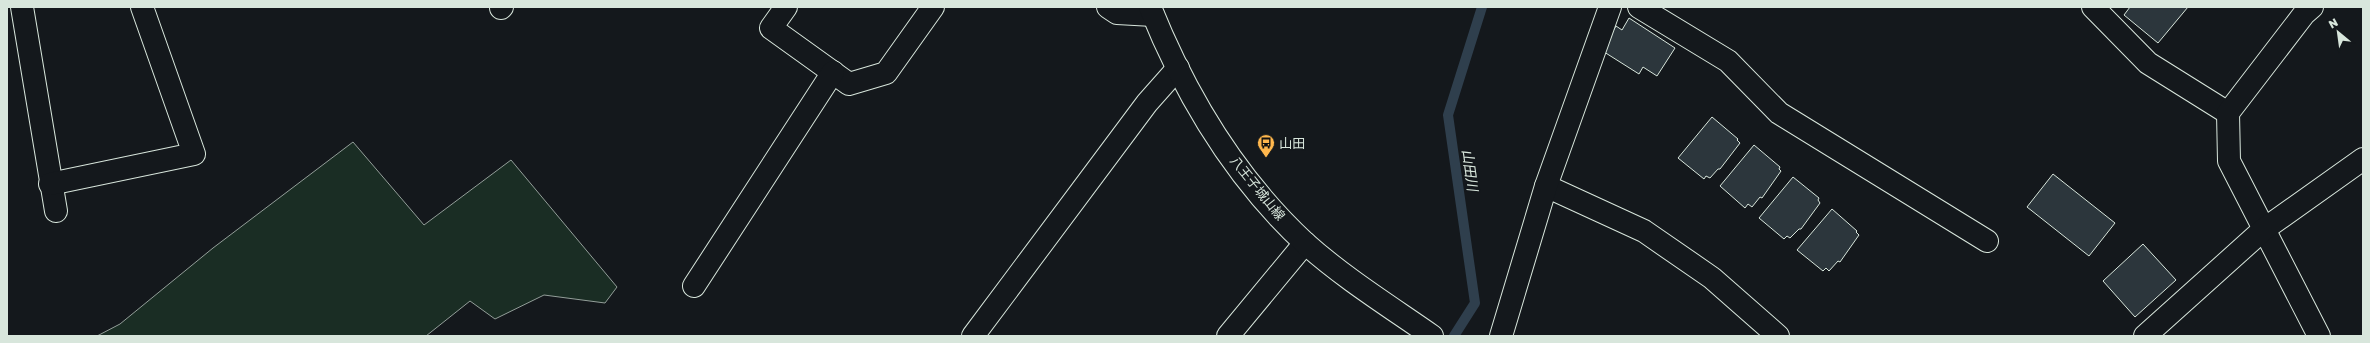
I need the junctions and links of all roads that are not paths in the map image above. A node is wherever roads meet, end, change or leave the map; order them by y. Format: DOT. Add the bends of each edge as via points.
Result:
graph roads {
  1 [pos="22,7"];
  2 [pos="142,7"];
  3 [pos="786,7"];
  4 [pos="933,7"];
  5 [pos="1108,7"];
  6 [pos="1610,7"];
  7 [pos="1639,7"];
  8 [pos="2093,7"];
  9 [pos="2306,9"];
  10 [pos="1152,11"];
  11 [pos="1178,68"];
  12 [pos="833,72"];
  13 [pos="2228,113"];
  14 [pos="2363,159"];
  15 [pos="50,184"];
  16 [pos="1546,186"];
  17 [pos="56,211"];
  18 [pos="2263,230"];
  19 [pos="1987,241"];
  20 [pos="1305,242"];
  21 [pos="694,286"];
  22 [pos="1424,331"];
  23 [pos="973,336"];
  24 [pos="1228,336"];
  25 [pos="1501,336"];
  26 [pos="1778,336"];
  27 [pos="2145,336"];
  28 [pos="2319,336"];
  1 -- 15 [label="street"];
  2 -- 15 [label="street" via="194,154"];
  3 -- 12 [label="street" via="771,28"];
  4 -- 12 [label="street" via="886,73 849,84"];
  5 -- 10 [label="street" via="1117,14"];
  6 -- 16 [label="street"];
  7 -- 19 [label="street" via="1728,61 1779,113"];
  8 -- 13 [label="street" via="2148,63"];
  9 -- 13 [label="street"];
  10 -- 11 [label="street, 八王子城山線"];
  11 -- 20 [label="street, 八王子城山線" via="1206,121 1249,180"];
  11 -- 23 [label="street"];
  12 -- 21 [label="street"];
  13 -- 18 [label="street" via="2229,161"];
  14 -- 18 [label="street"];
  15 -- 17 [label="street"];
  16 -- 25 [label="street"];
  16 -- 26 [label="street" via="1644,231 1712,278"];
  18 -- 27 [label="street"];
  18 -- 28 [label="street"];
  20 -- 22 [label="street, 八王子城山線" via="1352,282"];
  20 -- 24 [label="street"];
}
